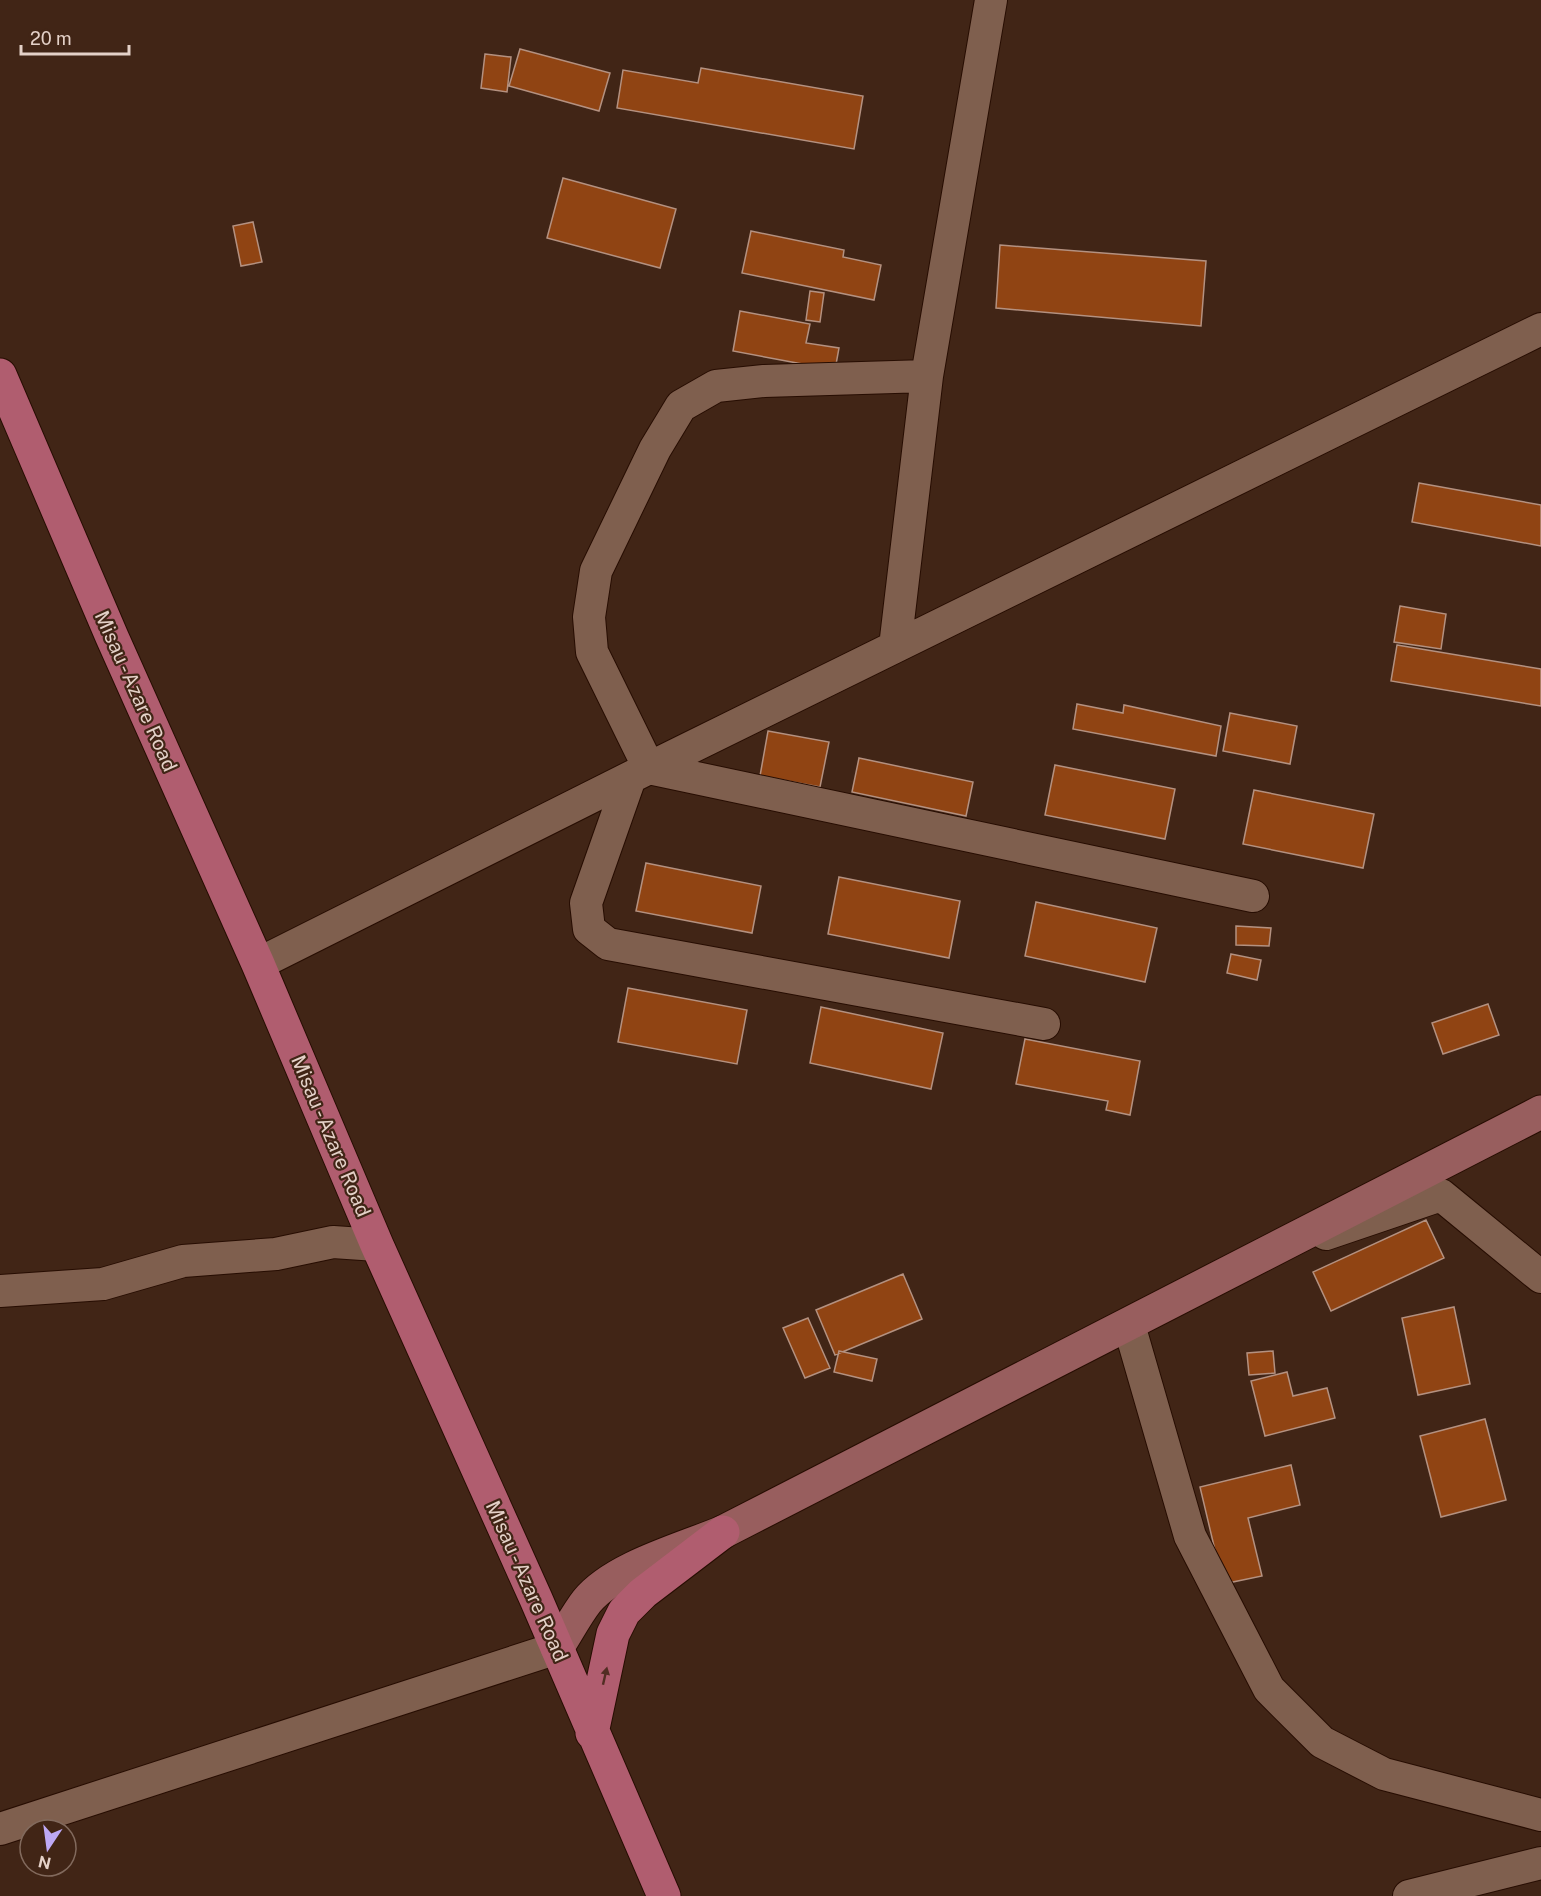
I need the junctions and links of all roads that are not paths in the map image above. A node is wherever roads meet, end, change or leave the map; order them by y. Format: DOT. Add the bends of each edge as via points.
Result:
graph roads {
  1 [pos="991,0"];
  2 [pos="1541,329"];
  3 [pos="0,375"];
  4 [pos="927,376"];
  5 [pos="895,647"];
  6 [pos="639,773"];
  7 [pos="1252,896"];
  8 [pos="258,964"];
  9 [pos="1044,1024"];
  10 [pos="1541,1112"];
  11 [pos="377,1245"];
  12 [pos="1262,1256"];
  13 [pos="1541,1277"];
  14 [pos="0,1291"];
  15 [pos="1129,1325"];
  16 [pos="723,1532"];
  17 [pos="556,1648"];
  18 [pos="592,1733"];
  19 [pos="1541,1815"];
  20 [pos="0,1829"];
  21 [pos="1541,1863"];
  22 [pos="664,1896"];
  23 [pos="1409,1896"];
  1 -- 4 [label="street"];
  2 -- 5 [label="street"];
  3 -- 8 [label="main road, Misau - Azare Road" via="116,648"];
  4 -- 5 [label="street"];
  4 -- 6 [label="street" via="716,386 681,406 655,449 596,571 589,617 592,652"];
  5 -- 6 [label="street"];
  6 -- 7 [label="street"];
  6 -- 8 [label="street"];
  6 -- 9 [label="street" via="586,903 589,930 608,944"];
  8 -- 11 [label="main road, Misau - Azare Road"];
  10 -- 12 [label="street"];
  11 -- 14 [label="street" via="333,1242 276,1254 183,1261 103,1284"];
  11 -- 17 [label="main road, Misau - Azare Road"];
  12 -- 13 [label="street" via="1441,1195"];
  12 -- 15 [label="street"];
  15 -- 16 [label="street"];
  15 -- 19 [label="street" via="1190,1536 1269,1689 1322,1742 1384,1774"];
  16 -- 17 [label="street" via="626,1572 603,1587 587,1601"];
  18 -- 16 [label="main road, one-way" via="613,1634 624,1612 642,1593"];
  17 -- 18 [label="main road, Misau - Azare Road"];
  17 -- 20 [label="street"];
  18 -- 22 [label="main road, Misau - Azare Road"];
  21 -- 23 [label="street"];
}
